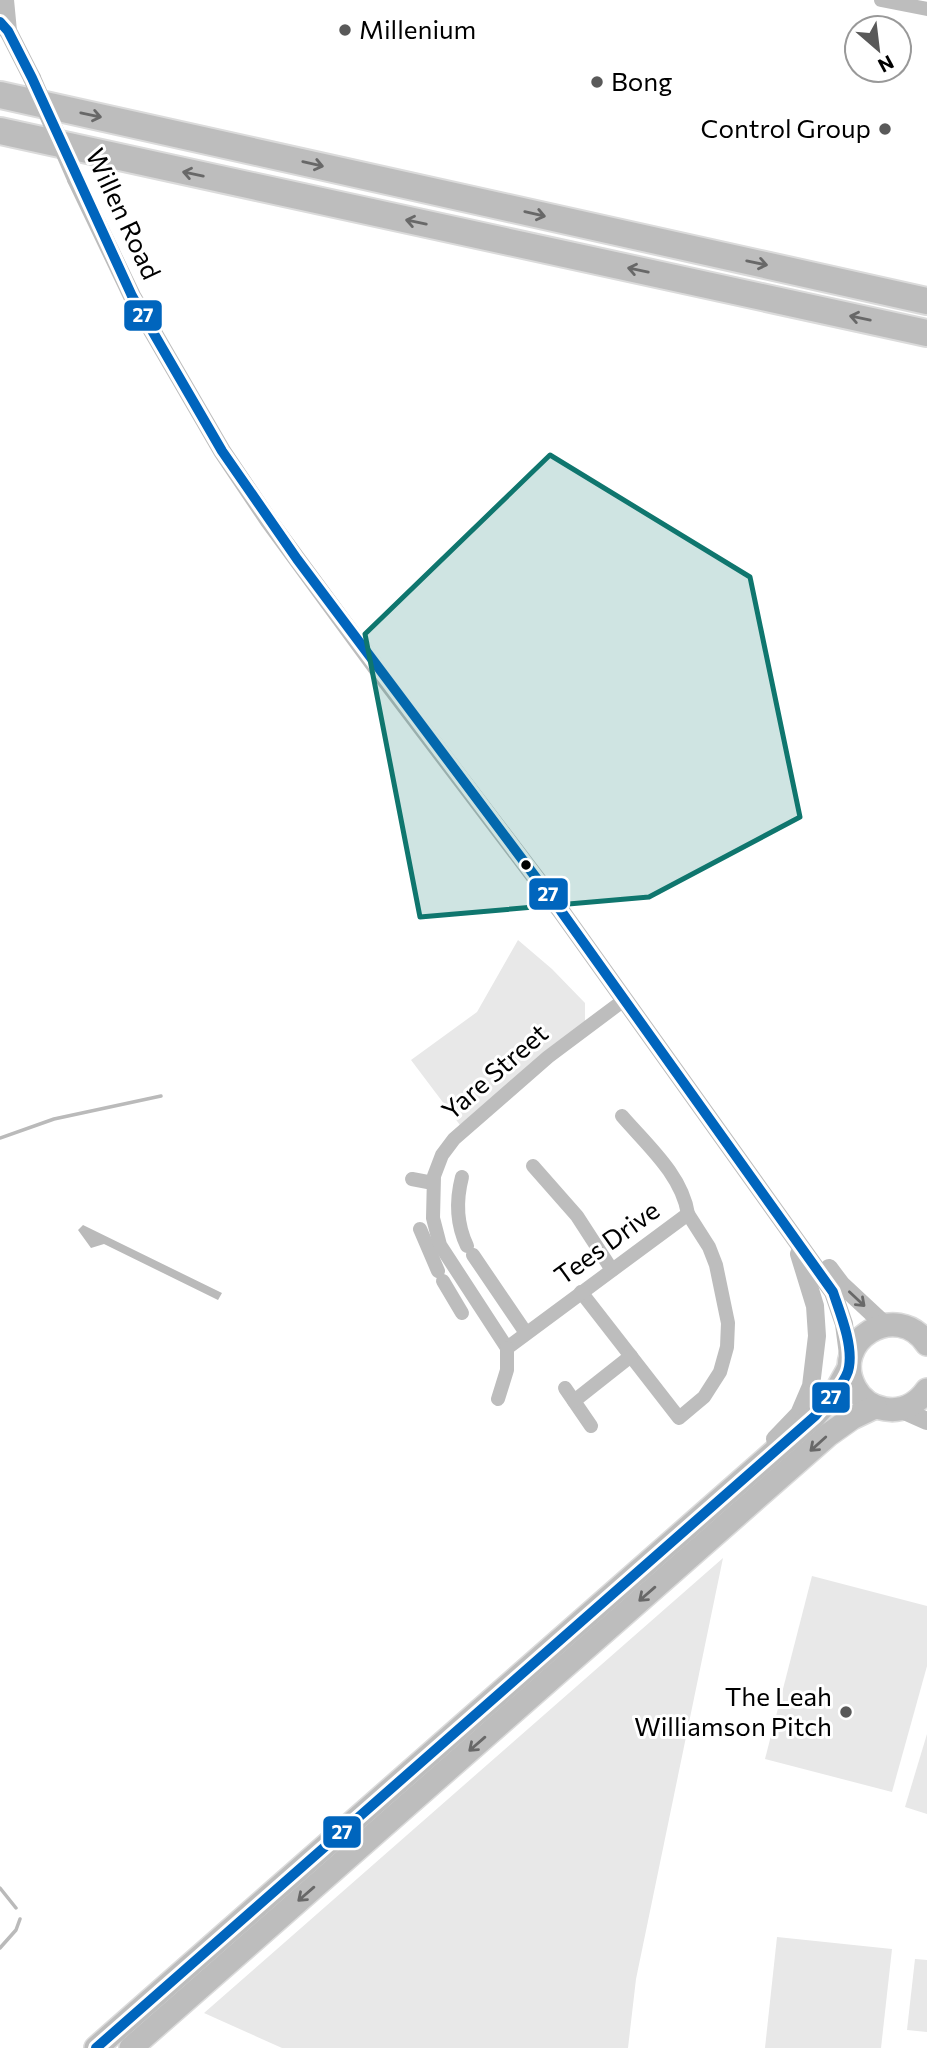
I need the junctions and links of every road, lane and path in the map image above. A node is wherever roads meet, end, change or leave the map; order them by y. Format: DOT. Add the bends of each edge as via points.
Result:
graph roads {
  1 [pos="5,0"];
  2 [pos="881,0"];
  3 [pos="927,9"];
  4 [pos="4,27"];
  5 [pos="0,95"];
  6 [pos="0,131"];
  7 [pos="927,300"];
  8 [pos="927,333"];
  9 [pos="222,451"];
  10 [pos="624,1000"];
  11 [pos="622,1116"];
  12 [pos="533,1166"];
  13 [pos="462,1177"];
  14 [pos="412,1179"];
  15 [pos="433,1183"];
  16 [pos="433,1205"];
  17 [pos="458,1206"];
  18 [pos="688,1214"];
  19 [pos="420,1229"];
  20 [pos="792,1235"];
  21 [pos="434,1248"];
  22 [pos="612,1270"];
  23 [pos="466,1286"];
  24 [pos="582,1292"];
  25 [pos="452,1296"];
  26 [pos="462,1312"];
  27 [pos="927,1316"];
  28 [pos="894,1326"];
  29 [pos="526,1333"];
  30 [pos="927,1344"];
  31 [pos="506,1348"];
  32 [pos="631,1356"];
  33 [pos="849,1368"];
  34 [pos="565,1388"];
  35 [pos="927,1390"];
  36 [pos="498,1399"];
  37 [pos="574,1401"];
  38 [pos="875,1407"];
  39 [pos="900,1409"];
  40 [pos="927,1421"];
  41 [pos="591,1426"];
  42 [pos="728,1492"];
  43 [pos="96,2048"];
  44 [pos="131,2048"];
  1 -- 4 [label="street, Willen Road"];
  2 -- 3 [label="street"];
  4 -- 9 [label="street, Willen Road, bridge" via="132,296"];
  5 -- 7 [label="highway, one-way"];
  8 -- 6 [label="highway, one-way"];
  9 -- 10 [label="street, Willen Road"];
  9 -- 28 [label="street, Willen Road, one-way" via="611,964 841,1284"];
  10 -- 15 [label="street, Yare Street" via="548,1057 454,1139 442,1155"];
  10 -- 20 [label="street, Willen Road"];
  11 -- 18 [label="street, Tees Drive" via="677,1181"];
  12 -- 22 [label="street" via="577,1216"];
  13 -- 17 [label="street"];
  14 -- 15 [label="street"];
  15 -- 16 [label="street, Yare Street"];
  16 -- 17 [label="street"];
  16 -- 21 [label="street, Yare Street"];
  17 -- 29 [label="street" via="460,1232"];
  18 -- 22 [label="street, Tees Drive"];
  18 -- 32 [label="street" via="716,1265 727,1324 720,1372 704,1397 679,1418"];
  19 -- 21 [label="street, Yare Street"];
  20 -- 33 [label="street, Willen Road" via="832,1292 844,1324"];
  20 -- 42 [label="street" via="816,1306 811,1385 799,1414"];
  21 -- 23 [label="street, Yare Street"];
  21 -- 25 [label="street, Yare Street"];
  22 -- 24 [label="street, Tees Drive"];
  23 -- 25 [label="street"];
  23 -- 31 [label="street, Yare Street"];
  24 -- 29 [label="street, Tees Drive"];
  24 -- 32 [label="street"];
  25 -- 26 [label="street, Yare Street"];
  27 -- 28 [label="main road"];
  28 -- 30 [label="main road" via="914,1331"];
  28 -- 33 [label="main road" via="864,1335 851,1355"];
  29 -- 31 [label="street, Tees Drive"];
  31 -- 36 [label="street" via="507,1370"];
  32 -- 37 [label="street"];
  33 -- 38 [label="main road" via="856,1391"];
  33 -- 42 [label="main road" via="815,1416"];
  34 -- 37 [label="street"];
  35 -- 39 [label="main road" via="912,1405"];
  37 -- 41 [label="street"];
  38 -- 39 [label="main road"];
  38 -- 44 [label="main road, one-way" via="828,1435"];
  39 -- 40 [label="street"];
  42 -- 43 [label="main road"];
}
